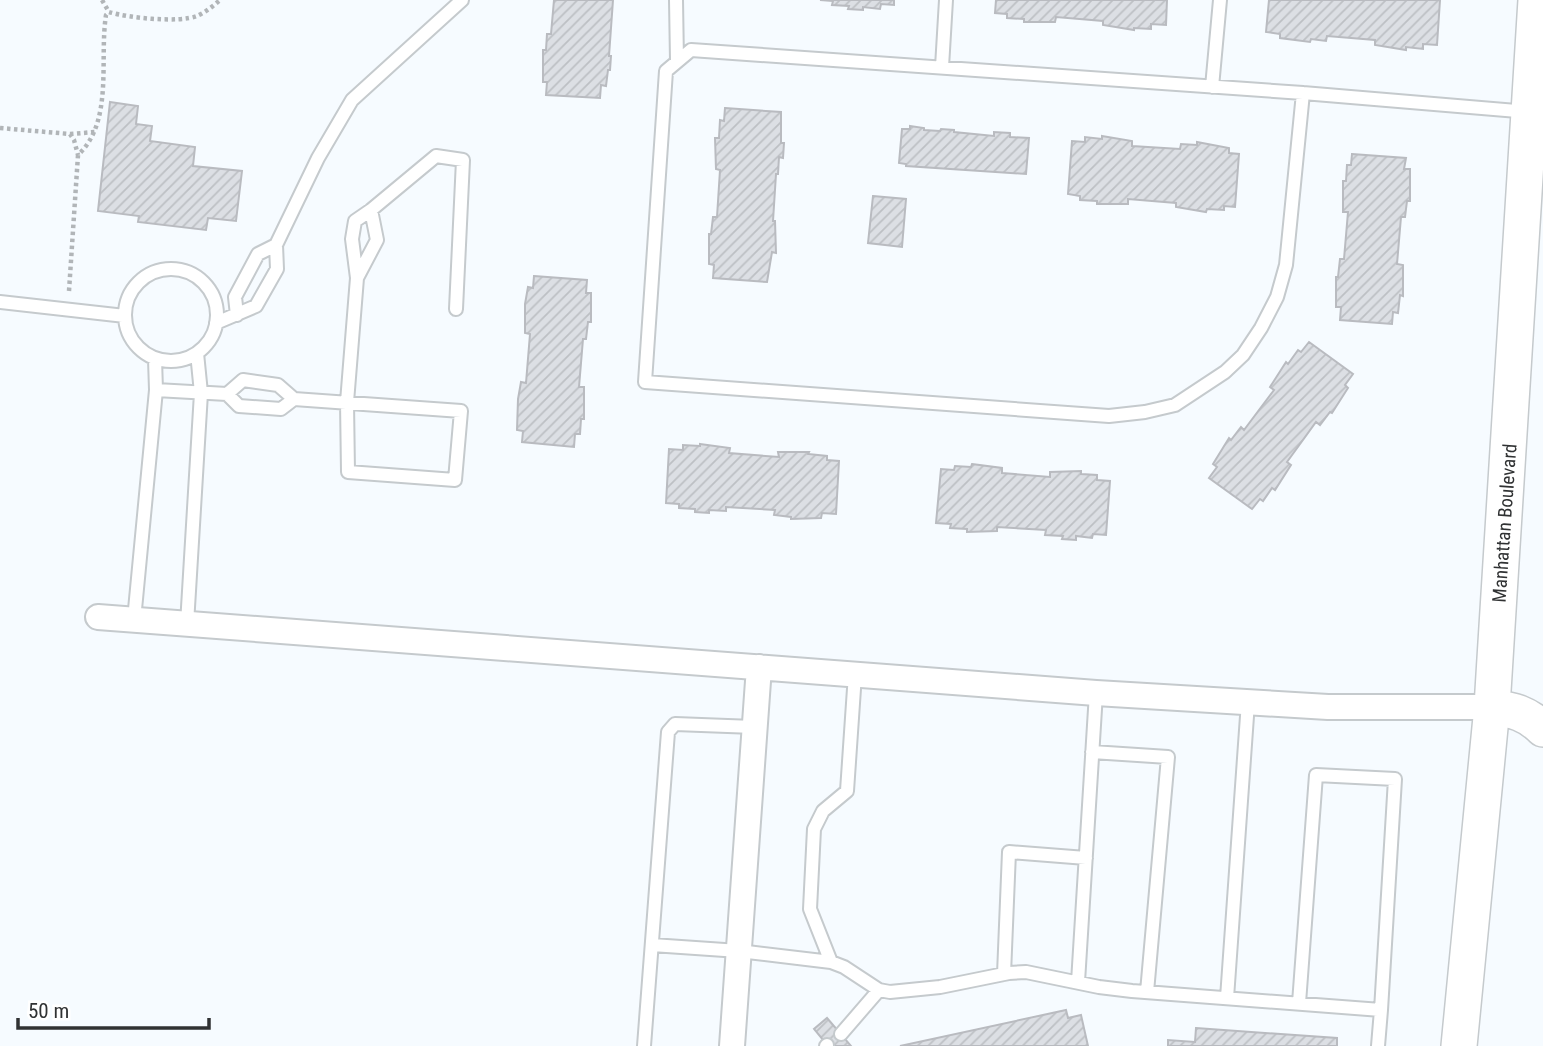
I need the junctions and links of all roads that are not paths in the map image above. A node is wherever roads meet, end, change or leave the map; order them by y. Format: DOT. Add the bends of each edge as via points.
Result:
graph roads {
  1 [pos="462,0"];
  2 [pos="676,0"];
  3 [pos="946,0"];
  4 [pos="1220,0"];
  5 [pos="1536,0"];
  6 [pos="677,61"];
  7 [pos="942,67"];
  8 [pos="1212,87"];
  9 [pos="1303,93"];
  10 [pos="1528,112"];
  11 [pos="371,210"];
  12 [pos="276,245"];
  13 [pos="357,278"];
  14 [pos="0,302"];
  15 [pos="456,309"];
  16 [pos="237,315"];
  17 [pos="125,316"];
  18 [pos="216,323"];
  19 [pos="197,353"];
  20 [pos="155,359"];
  21 [pos="156,390"];
  22 [pos="201,393"];
  23 [pos="227,394"];
  24 [pos="294,399"];
  25 [pos="347,402"];
  26 [pos="98,617"];
  27 [pos="134,620"];
  28 [pos="187,624"];
  29 [pos="759,667"];
  30 [pos="855,674"];
  31 [pos="1096,693"];
  32 [pos="1248,702"];
  33 [pos="1492,707"];
  34 [pos="754,727"];
  35 [pos="1543,729"];
  36 [pos="1092,752"];
  37 [pos="1479,846"];
  38 [pos="1086,858"];
  39 [pos="652,945"];
  40 [pos="739,950"];
  41 [pos="831,962"];
  42 [pos="1003,974"];
  43 [pos="1078,982"];
  44 [pos="879,990"];
  45 [pos="1147,992"];
  46 [pos="1227,998"];
  47 [pos="1299,1003"];
  48 [pos="1381,1010"];
  49 [pos="841,1034"];
  50 [pos="644,1046"];
  51 [pos="732,1046"];
  52 [pos="1378,1046"];
  53 [pos="1460,1046"];
  54 [pos="1480,1046"];
  1 -- 12 [label="lane" via="352,100"];
  2 -- 6 [label="lane"];
  3 -- 7 [label="lane"];
  4 -- 8 [label="lane"];
  5 -- 10 [label="street, Manhattan Boulevard"];
  6 -- 7 [label="lane" via="691,50"];
  6 -- 9 [label="lane" via="666,71 645,382 1109,416 1175,405 1225,372 1261,328 1286,265"];
  7 -- 8 [label="lane"];
  8 -- 9 [label="lane"];
  9 -- 10 [label="lane"];
  10 -- 33 [label="street, Manhattan Boulevard"];
  11 -- 13 [label="lane" via="377,240"];
  11 -- 13 [label="lane" via="355,221 352,239"];
  11 -- 15 [label="lane" via="436,156 463,160"];
  12 -- 16 [label="lane" via="258,254 235,297"];
  12 -- 16 [label="lane" via="277,269 256,306"];
  13 -- 25 [label="lane"];
  14 -- 17 [label="lane"];
  16 -- 18 [label="lane"];
  17 -- 18 [label="lane" via="127,302 142,280 167,270 181,271 194,276 213,296"];
  17 -- 20 [label="lane" via="134,342"];
  18 -- 19 [label="lane"];
  19 -- 20 [label="lane" via="170,361"];
  19 -- 22 [label="lane"];
  20 -- 21 [label="lane"];
  21 -- 22 [label="lane"];
  21 -- 27 [label="lane"];
  22 -- 23 [label="lane"];
  22 -- 28 [label="lane"];
  23 -- 24 [label="lane" via="239,406 260,408 281,409"];
  23 -- 24 [label="lane" via="243,380 278,385"];
  24 -- 25 [label="lane"];
  25 -- 25 [label="lane" via="461,411 455,480 348,472"];
  26 -- 27 [label="street"];
  27 -- 28 [label="street"];
  28 -- 29 [label="street"];
  29 -- 30 [label="street"];
  29 -- 34 [label="street"];
  30 -- 31 [label="street"];
  30 -- 41 [label="lane" via="847,791 823,811 814,829 810,909"];
  31 -- 32 [label="street"];
  31 -- 36 [label="lane"];
  32 -- 33 [label="street"];
  32 -- 46 [label="lane"];
  33 -- 35 [label="street" via="1518,711"];
  33 -- 37 [label="street, Manhattan Boulevard"];
  34 -- 39 [label="lane" via="675,724 668,733"];
  34 -- 40 [label="street"];
  36 -- 38 [label="lane"];
  36 -- 45 [label="lane" via="1168,757"];
  37 -- 53 [label="street, Manhattan Boulevard"];
  37 -- 54 [label="street" via="1490,875"];
  38 -- 42 [label="lane" via="1009,852"];
  38 -- 43 [label="lane"];
  39 -- 40 [label="lane"];
  39 -- 50 [label="lane"];
  40 -- 41 [label="lane"];
  40 -- 51 [label="street"];
  41 -- 44 [label="lane"];
  42 -- 43 [label="lane" via="1026,972"];
  42 -- 44 [label="lane" via="940,987"];
  43 -- 45 [label="lane"];
  44 -- 49 [label="lane"];
  45 -- 46 [label="lane"];
  46 -- 47 [label="lane"];
  47 -- 48 [label="lane"];
  47 -- 48 [label="lane" via="1316,775 1395,779"];
  48 -- 52 [label="lane"];
}
